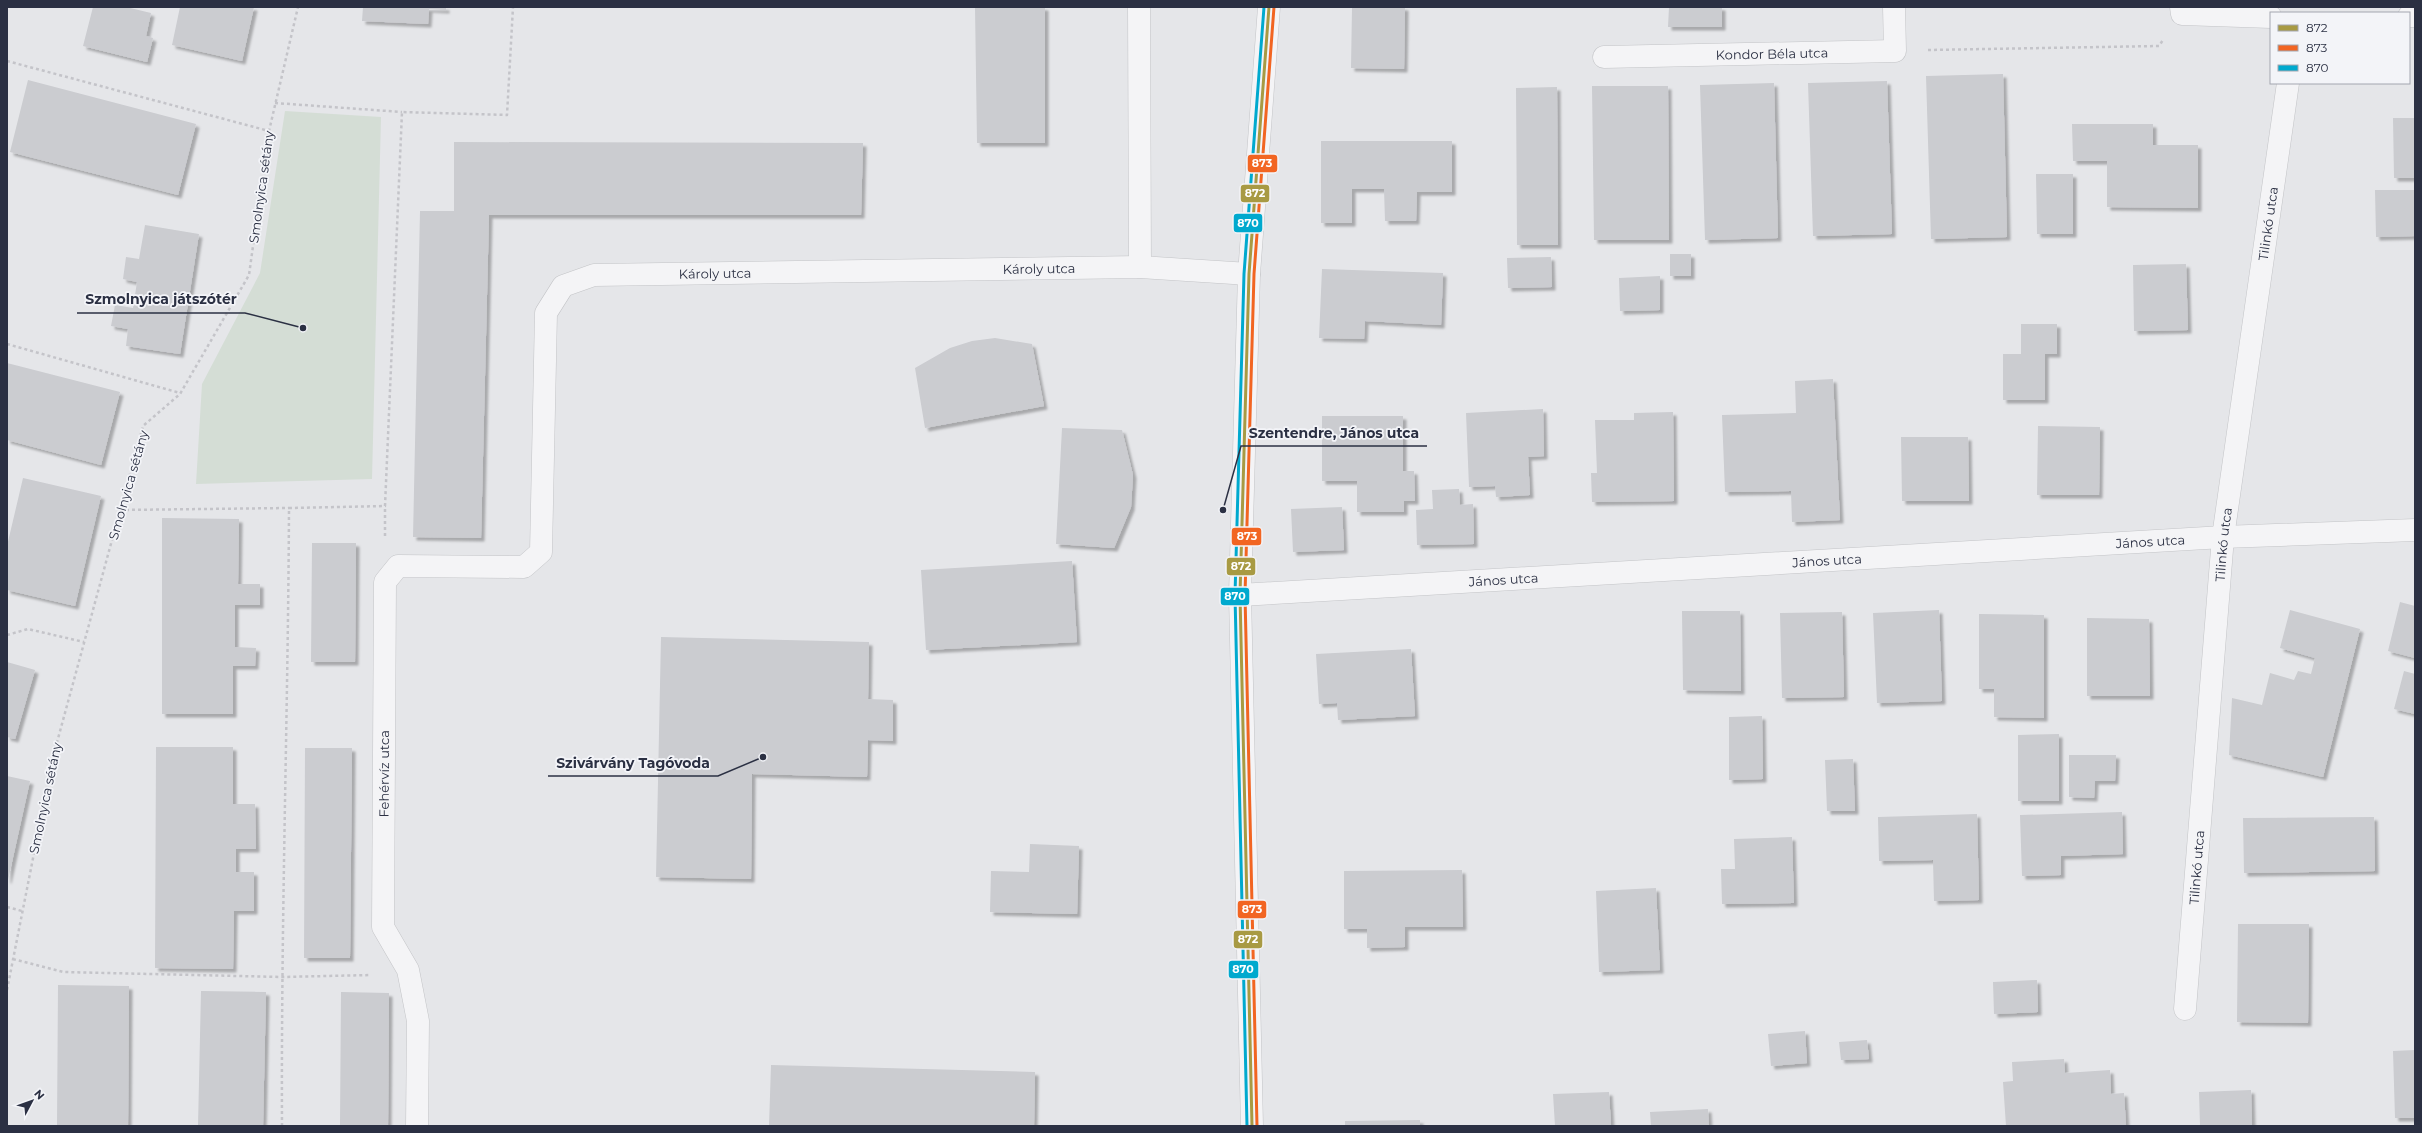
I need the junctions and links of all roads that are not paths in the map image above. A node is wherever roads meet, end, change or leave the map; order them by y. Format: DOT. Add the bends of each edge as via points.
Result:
graph roads {
  1 [pos="1140,7"];
  2 [pos="1269,7"];
  3 [pos="1894,7"];
  4 [pos="2182,11"];
  5 [pos="2270,17"];
  6 [pos="1604,57"];
  7 [pos="2288,84"];
  8 [pos="1140,267"];
  9 [pos="1248,274"];
  10 [pos="2415,530"];
  11 [pos="2223,537"];
  12 [pos="541,552"];
  13 [pos="1240,595"];
  14 [pos="2185,1009"];
  15 [pos="417,1126"];
  16 [pos="1252,1126"];
  1 -- 8 [label="street"];
  2 -- 9 [label="street"];
  3 -- 6 [label="street, Kondor Béla utca" via="1895,51"];
  4 -- 5 [label="street"];
  7 -- 11 [label="street, Tilinkó utca"];
  8 -- 9 [label="street, Károly utca"];
  8 -- 12 [label="street, Károly utca" via="594,275 563,286 546,313"];
  9 -- 13 [label="street"];
  10 -- 11 [label="street, János utca"];
  11 -- 13 [label="street, János utca"];
  11 -- 14 [label="street, Tilinkó utca"];
  12 -- 15 [label="street, Fehérvíz utca" via="524,567 398,566 385,582 382,927 408,970 418,1021"];
  13 -- 16 [label="street"];
}
